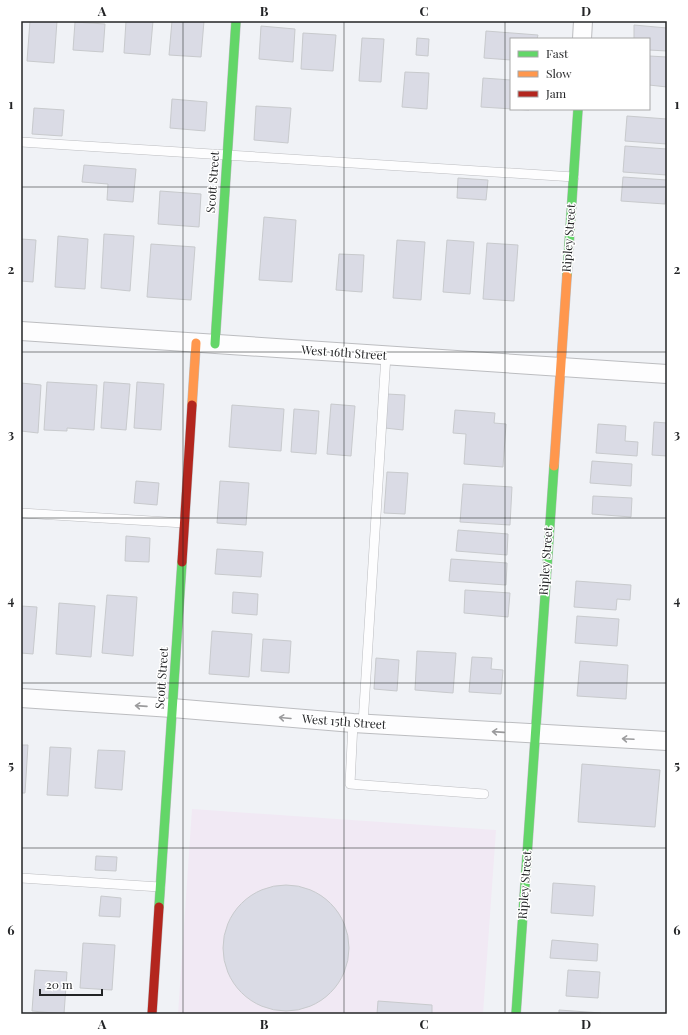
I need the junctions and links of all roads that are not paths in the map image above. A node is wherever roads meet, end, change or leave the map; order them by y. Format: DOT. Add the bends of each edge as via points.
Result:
graph roads {
  1 [pos="236,21"];
  2 [pos="583,21"];
  3 [pos="582,38"];
  4 [pos="578,110"];
  5 [pos="21,142"];
  6 [pos="227,155"];
  7 [pos="574,177"];
  8 [pos="21,331"];
  9 [pos="196,343"];
  10 [pos="215,344"];
  11 [pos="386,355"];
  12 [pos="559,368"];
  13 [pos="667,374"];
  14 [pos="21,513"];
  15 [pos="184,523"];
  16 [pos="21,698"];
  17 [pos="172,708"];
  18 [pos="358,723"];
  19 [pos="535,734"];
  20 [pos="667,741"];
  21 [pos="484,794"];
  22 [pos="21,878"];
  23 [pos="160,887"];
  24 [pos="152,1014"];
  25 [pos="516,1014"];
  1 -- 6 [label="street, Scott Street"];
  2 -- 3 [label="street"];
  4 -- 7 [label="street, Ripley Street"];
  5 -- 6 [label="lane"];
  6 -- 7 [label="lane"];
  6 -- 10 [label="street, Scott Street"];
  7 -- 12 [label="street, Ripley Street"];
  8 -- 9 [label="street, West 16th Street"];
  9 -- 10 [label="street, West 16th Street"];
  9 -- 15 [label="street, Scott Street"];
  10 -- 11 [label="street, West 16th Street"];
  11 -- 12 [label="street, West 16th Street"];
  11 -- 18 [label="lane"];
  12 -- 13 [label="street, West 16th Street"];
  12 -- 19 [label="street, Ripley Street"];
  14 -- 15 [label="lane"];
  15 -- 17 [label="street, Scott Street"];
  17 -- 16 [label="street, West 15th Street, one-way"];
  18 -- 17 [label="street, West 15th Street, one-way"];
  17 -- 23 [label="street, Scott Street"];
  19 -- 18 [label="street, West 15th Street, one-way"];
  18 -- 21 [label="lane" via="350,784"];
  20 -- 19 [label="street, West 15th Street, one-way"];
  19 -- 25 [label="street, Ripley Street"];
  22 -- 23 [label="lane"];
  23 -- 24 [label="street, Scott Street"];
}
